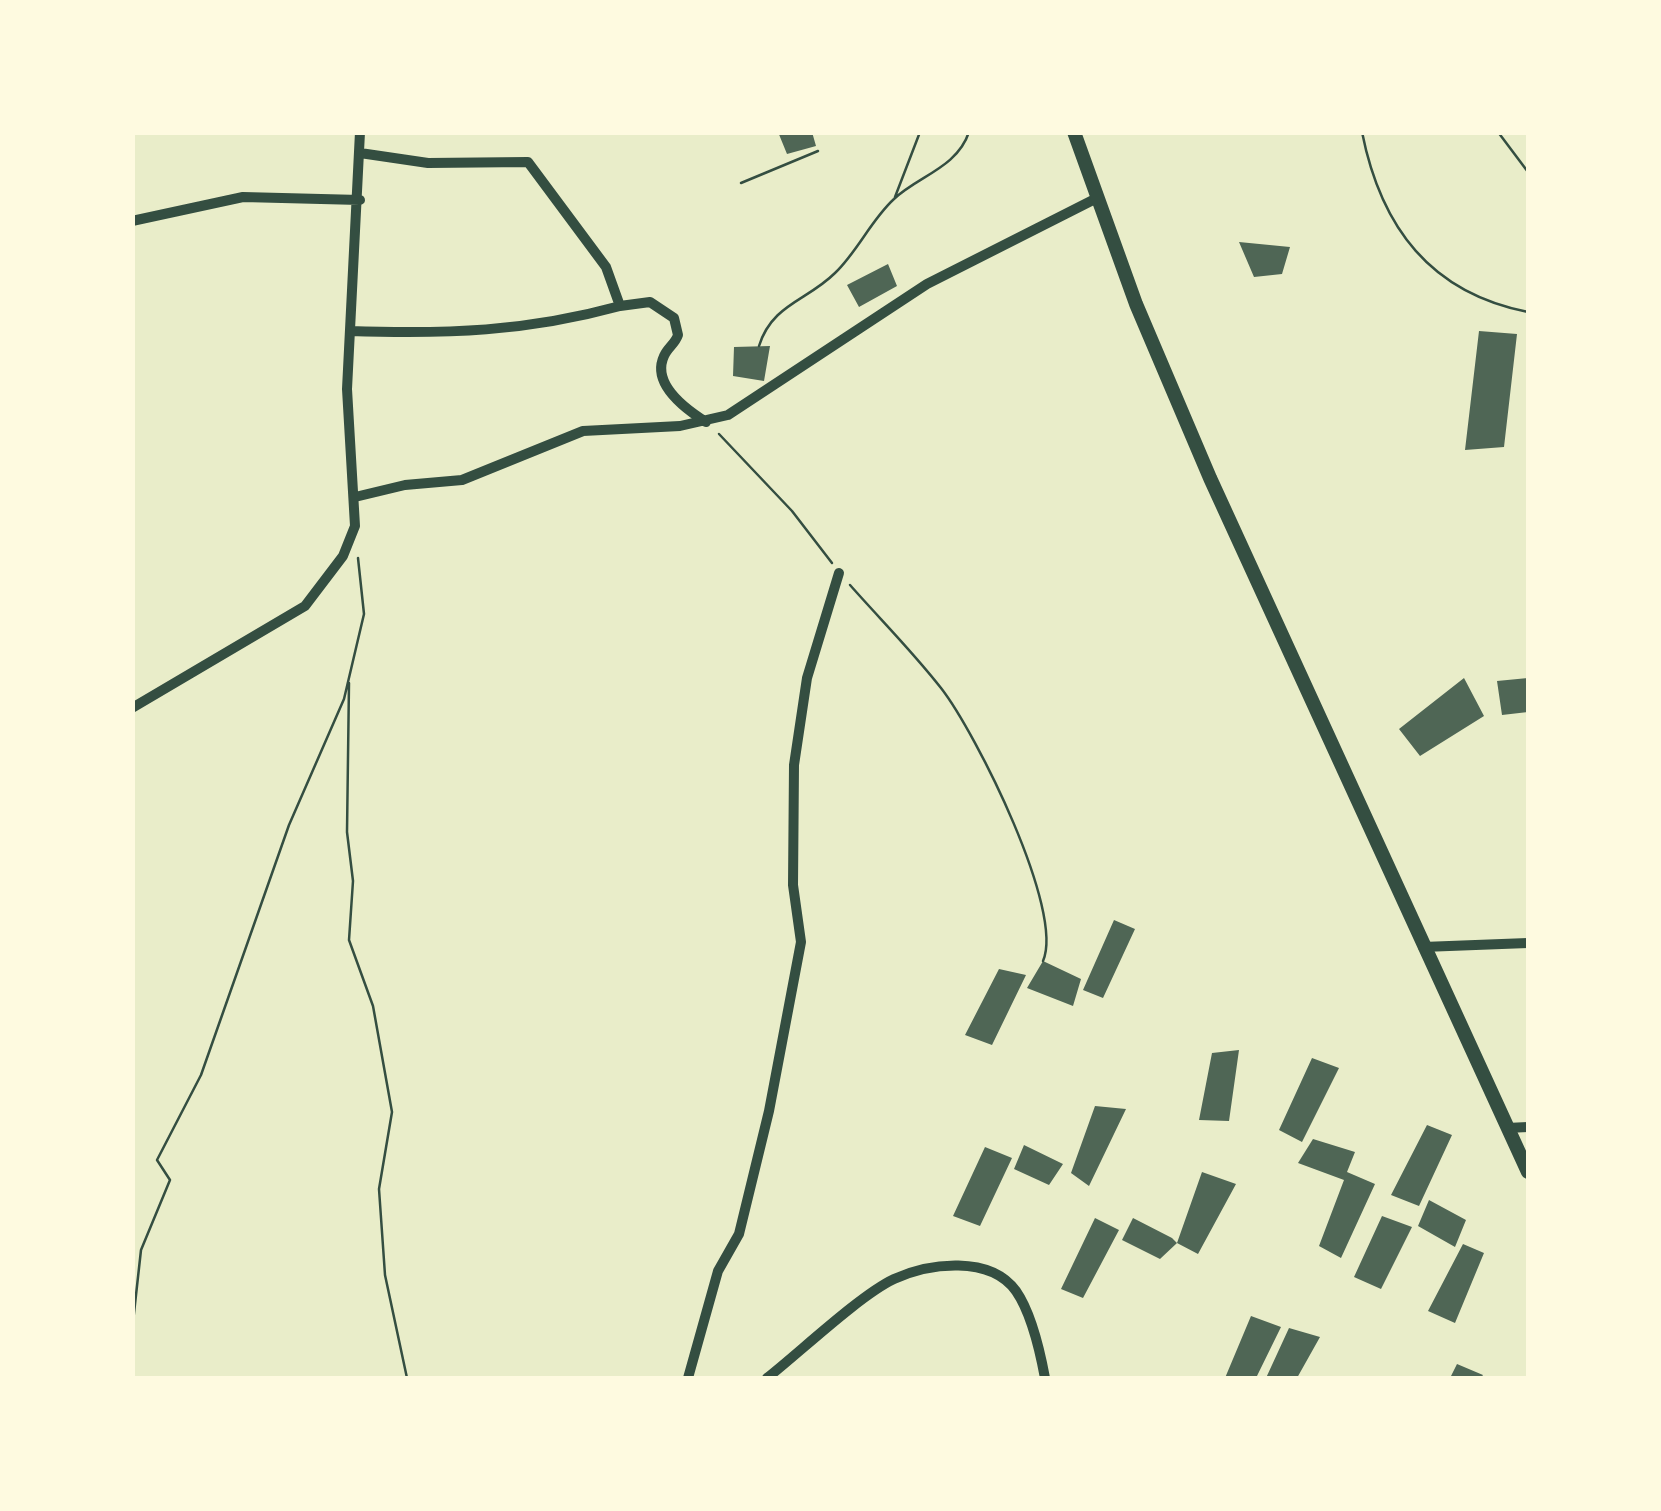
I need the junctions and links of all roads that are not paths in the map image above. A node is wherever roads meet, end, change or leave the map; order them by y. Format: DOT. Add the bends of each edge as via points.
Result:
graph roads {
  1 [pos="360,132"];
  2 [pos="1074,132"];
  3 [pos="360,152"];
  4 [pos="1097,198"];
  5 [pos="360,200"];
  6 [pos="132,221"];
  7 [pos="620,306"];
  8 [pos="350,331"];
  9 [pos="707,423"];
  10 [pos="355,497"];
  11 [pos="839,572"];
  12 [pos="132,708"];
  13 [pos="1528,943"];
  14 [pos="1422,947"];
  15 [pos="1528,1127"];
  16 [pos="1507,1128"];
  17 [pos="1528,1172"];
  18 [pos="688,1378"];
  19 [pos="766,1378"];
  20 [pos="1044,1378"];
  1 -- 3 [label="street"];
  2 -- 4 [label="main road"];
  3 -- 5 [label="street"];
  3 -- 7 [label="street" via="428,163 528,162 606,267"];
  4 -- 9 [label="street" via="927,284 755,402"];
  4 -- 14 [label="main road" via="1210,478"];
  5 -- 6 [label="street" via="243,197"];
  5 -- 8 [label="street"];
  7 -- 8 [label="street" via="504,331"];
  7 -- 9 [label="street" via="650,302 674,318 678,335 664,356 664,380"];
  8 -- 10 [label="street"];
  9 -- 10 [label="street" via="583,431 462,480"];
  10 -- 12 [label="street" via="355,526 343,556 304,606"];
  11 -- 18 [label="street" via="807,678 794,764 792,886 801,942 770,1111 739,1234 718,1270"];
  13 -- 14 [label="street"];
  14 -- 16 [label="main road"];
  15 -- 16 [label="street"];
  16 -- 17 [label="main road"];
  19 -- 20 [label="street" via="891,1280 936,1264 988,1270 1015,1290 1040,1349"];
}
